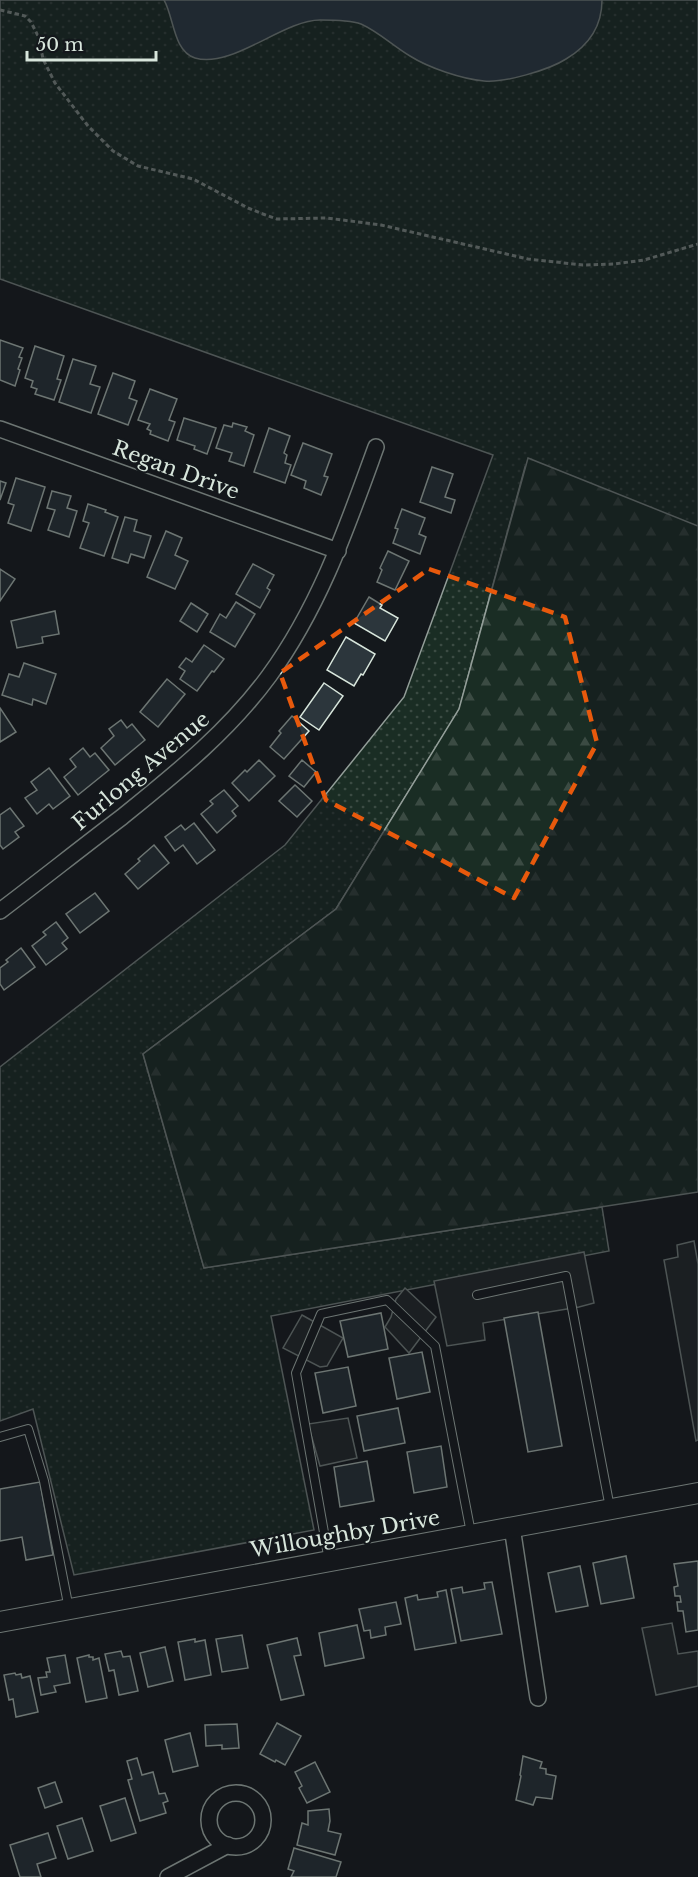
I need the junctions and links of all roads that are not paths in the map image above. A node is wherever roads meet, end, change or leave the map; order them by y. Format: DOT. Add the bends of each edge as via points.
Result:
graph roads {
  1 [pos="0,429"];
  2 [pos="376,447"];
  3 [pos="338,551"];
  4 [pos="0,911"];
  5 [pos="477,1295"];
  6 [pos="0,1437"];
  7 [pos="698,1493"];
  8 [pos="610,1509"];
  9 [pos="512,1527"];
  10 [pos="472,1535"];
  11 [pos="329,1561"];
  12 [pos="69,1609"];
  13 [pos="0,1622"];
  14 [pos="538,1698"];
  15 [pos="228,1845"];
  16 [pos="168,1877"];
  1 -- 3 [label="street, Regan Drive"];
  2 -- 3 [label="street, Furlong Avenue"];
  3 -- 4 [label="street, Furlong Avenue" via="285,652 224,729 171,778"];
  5 -- 8 [label="lane" via="566,1276"];
  6 -- 12 [label="lane" via="28,1429 47,1492"];
  7 -- 8 [label="street, Willoughby Drive"];
  8 -- 9 [label="street, Willoughby Drive"];
  9 -- 10 [label="street, Willoughby Drive"];
  9 -- 14 [label="street"];
  10 -- 11 [label="street, Willoughby Drive"];
  10 -- 11 [label="lane" via="435,1346 387,1300 321,1314 296,1373"];
  11 -- 12 [label="street, Willoughby Drive"];
  12 -- 13 [label="street, Willoughby Drive"];
  15 -- 16 [label="street"];
}
